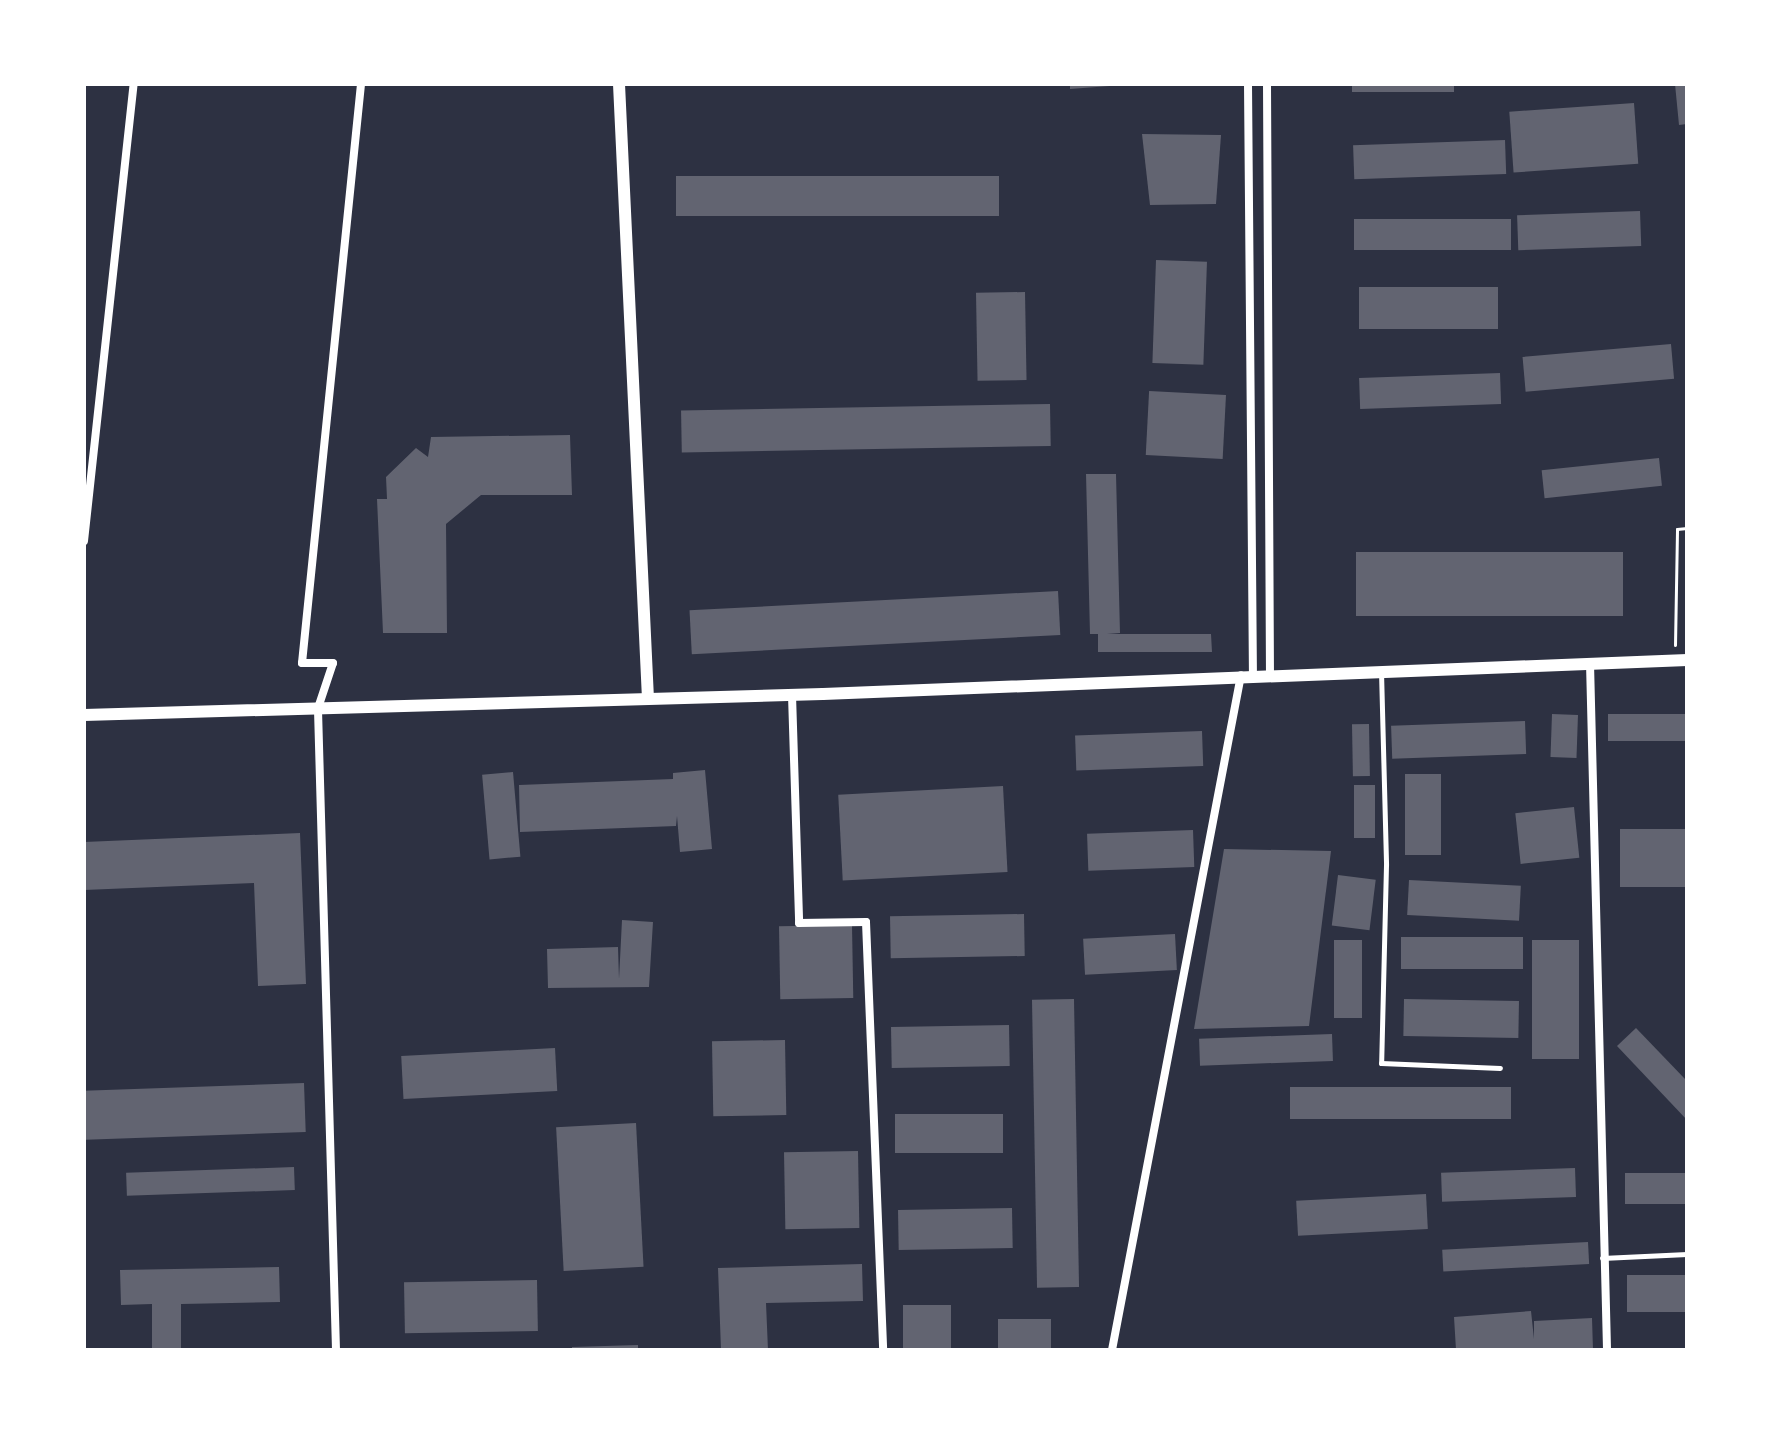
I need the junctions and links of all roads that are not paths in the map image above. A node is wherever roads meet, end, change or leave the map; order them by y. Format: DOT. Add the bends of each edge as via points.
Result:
graph roads {
  1 [pos="134,84"];
  2 [pos="361,84"];
  3 [pos="619,84"];
  4 [pos="1248,84"];
  5 [pos="1267,84"];
  6 [pos="84,541"];
  7 [pos="1681,661"];
  8 [pos="1590,663"];
  9 [pos="1381,670"];
  10 [pos="1270,674"];
  11 [pos="1247,675"];
  12 [pos="792,695"];
  13 [pos="648,698"];
  14 [pos="318,708"];
  15 [pos="84,715"];
  16 [pos="1500,1068"];
  17 [pos="1687,1254"];
  18 [pos="1601,1258"];
  19 [pos="336,1350"];
  20 [pos="883,1350"];
  21 [pos="1112,1350"];
  22 [pos="1607,1350"];
  1 -- 6 [label="street"];
  2 -- 14 [label="street" via="302,663 333,663"];
  3 -- 13 [label="street"];
  4 -- 11 [label="street"];
  5 -- 10 [label="street"];
  7 -- 8 [label="street"];
  8 -- 9 [label="street"];
  8 -- 18 [label="street"];
  9 -- 10 [label="street"];
  9 -- 16 [label="lane" via="1386,865 1381,1063"];
  10 -- 11 [label="street"];
  11 -- 12 [label="street"];
  11 -- 21 [label="street"];
  12 -- 13 [label="street"];
  12 -- 20 [label="street" via="799,923 866,922"];
  13 -- 14 [label="street"];
  14 -- 15 [label="street"];
  14 -- 19 [label="street"];
  17 -- 18 [label="lane"];
  18 -- 22 [label="street"];
}
